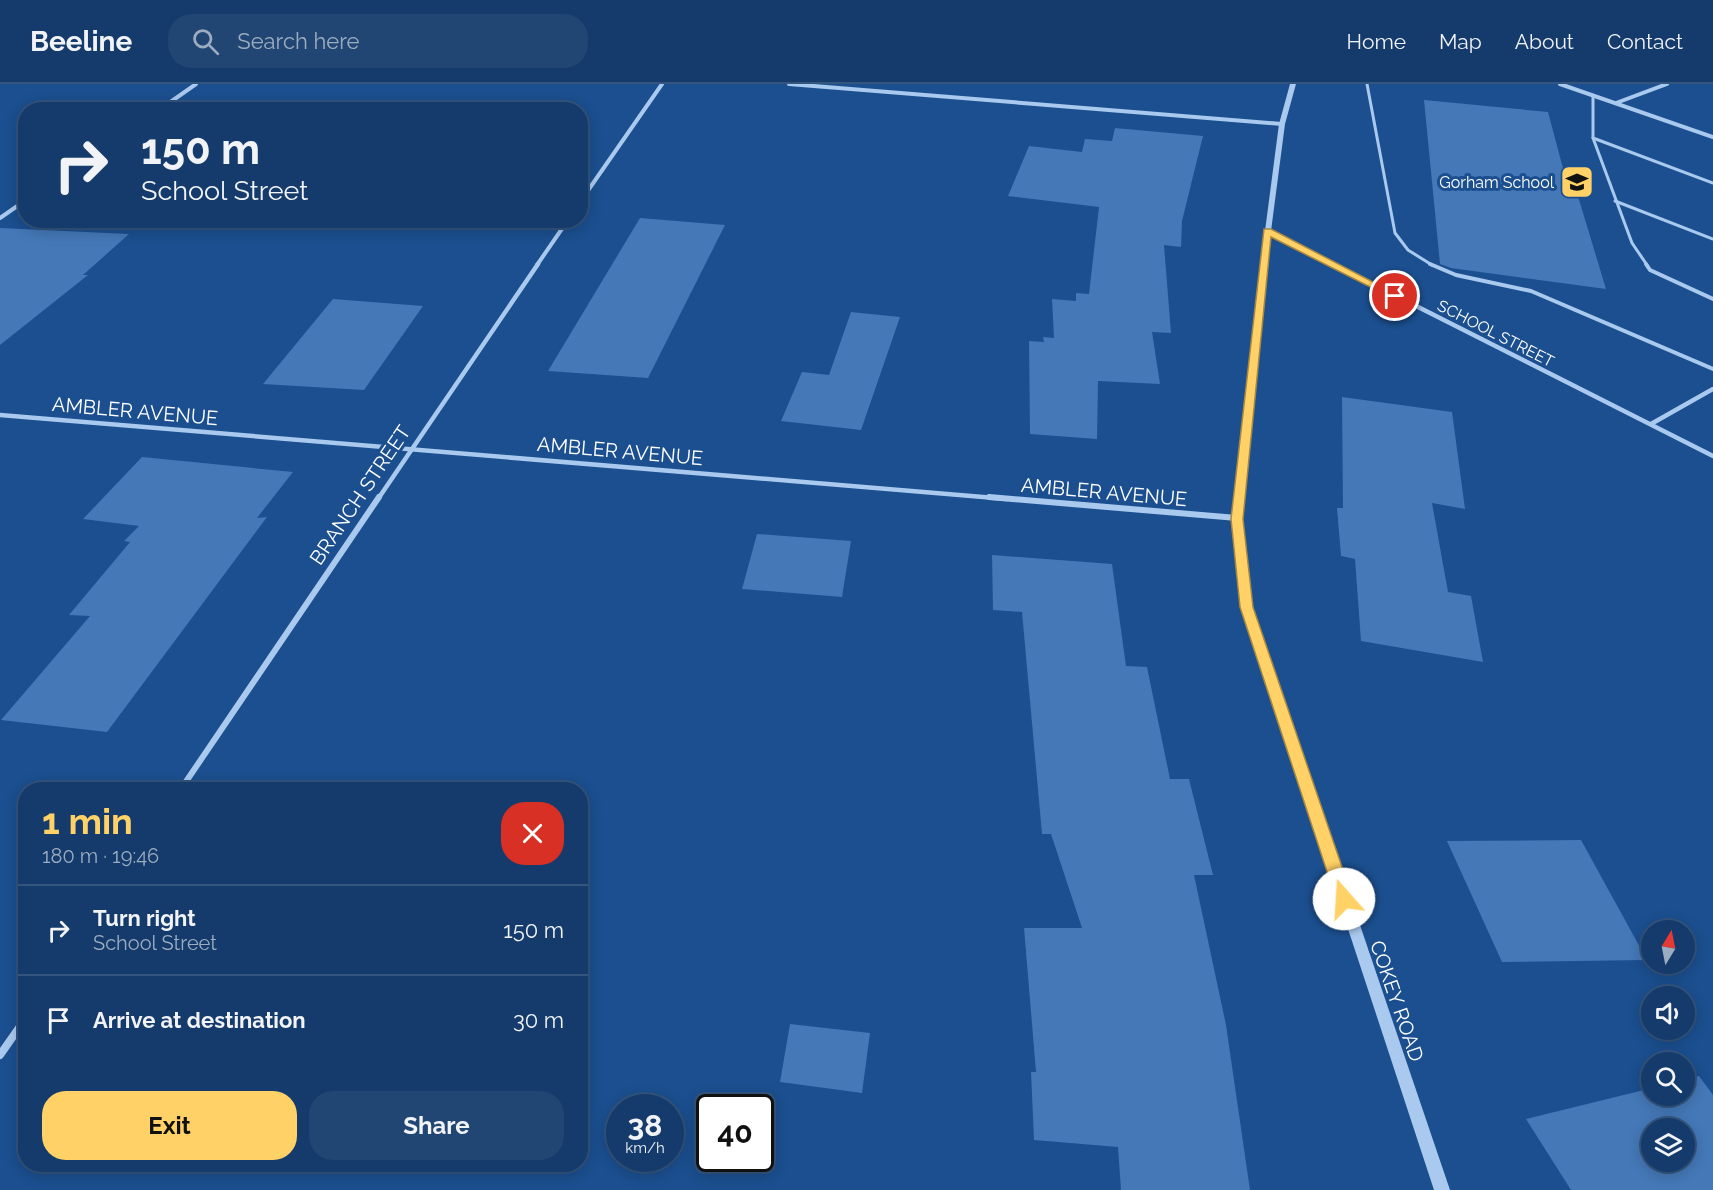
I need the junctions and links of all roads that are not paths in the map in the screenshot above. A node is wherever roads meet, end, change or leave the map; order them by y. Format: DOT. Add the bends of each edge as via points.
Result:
graph roads {
  1 [pos="196,84"];
  2 [pos="662,84"];
  3 [pos="789,84"];
  4 [pos="1293,84"];
  5 [pos="1367,84"];
  6 [pos="1560,84"];
  7 [pos="1667,84"];
  8 [pos="1593,95"];
  9 [pos="170,102"];
  10 [pos="1615,103"];
  11 [pos="1282,124"];
  12 [pos="1713,137"];
  13 [pos="1593,138"];
  14 [pos="1713,183"];
  15 [pos="588,190"];
  16 [pos="1615,201"];
  17 [pos="18,206"];
  18 [pos="0,218"];
  19 [pos="563,228"];
  20 [pos="1268,231"];
  21 [pos="1713,239"];
  22 [pos="1713,299"];
  23 [pos="1713,369"];
  24 [pos="1713,389"];
  25 [pos="0,415"];
  26 [pos="1651,424"];
  27 [pos="412,448"];
  28 [pos="1713,456"];
  29 [pos="1237,519"];
  30 [pos="186,782"];
  31 [pos="18,1030"];
  32 [pos="0,1056"];
  33 [pos="1442,1190"];
  1 -- 9 [label="street"];
  2 -- 15 [label="street"];
  3 -- 11 [label="street"];
  4 -- 11 [label="street, COKEY ROAD"];
  5 -- 23 [label="lane" via="1395,233 1408,250 1435,267 1456,274 1531,291"];
  6 -- 8 [label="street"];
  7 -- 10 [label="street"];
  8 -- 10 [label="street"];
  8 -- 13 [label="lane"];
  10 -- 12 [label="street"];
  11 -- 20 [label="street, COKEY ROAD"];
  13 -- 14 [label="lane"];
  13 -- 16 [label="lane"];
  16 -- 21 [label="lane"];
  16 -- 22 [label="lane" via="1632,243 1650,270"];
  17 -- 18 [label="street"];
  19 -- 27 [label="street, BRANCH STREET"];
  20 -- 26 [label="street, SCHOOL STREET"];
  20 -- 29 [label="street, COKEY ROAD"];
  24 -- 26 [label="street"];
  25 -- 27 [label="street, AMBLER AVENUE"];
  26 -- 28 [label="street, SCHOOL STREET"];
  27 -- 29 [label="street, AMBLER AVENUE"];
  27 -- 30 [label="street, BRANCH STREET"];
  29 -- 33 [label="street, COKEY ROAD" via="1246,607"];
  31 -- 32 [label="street"];
}
